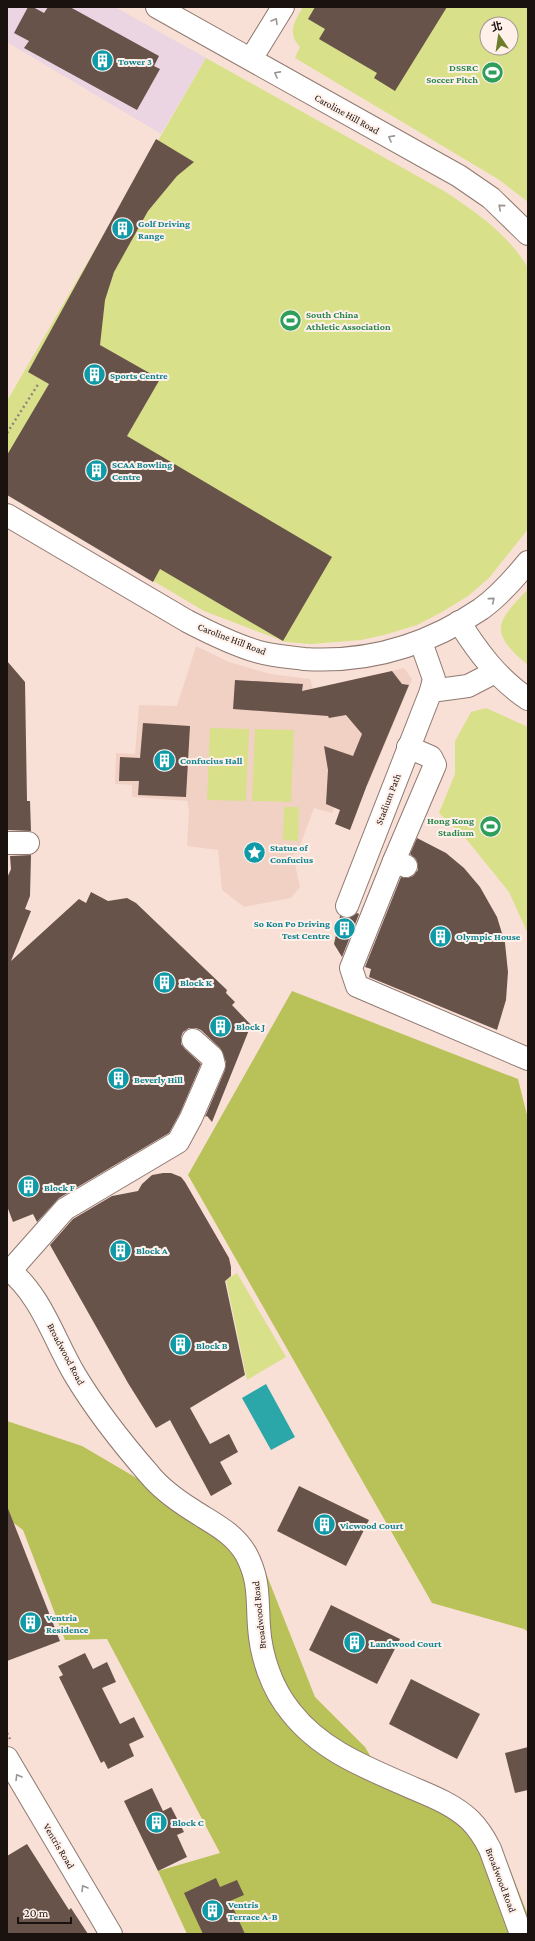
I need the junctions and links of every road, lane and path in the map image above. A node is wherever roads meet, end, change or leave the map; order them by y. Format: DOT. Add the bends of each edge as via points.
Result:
graph roads {
  1 [pos="157,7"];
  2 [pos="283,7"];
  3 [pos="251,59"];
  4 [pos="528,234"];
  5 [pos="39,383"];
  6 [pos="7,433"];
  7 [pos="7,515"];
  8 [pos="528,562"];
  9 [pos="459,622"];
  10 [pos="421,642"];
  11 [pos="495,672"];
  12 [pos="431,691"];
  13 [pos="528,699"];
  14 [pos="408,747"];
  15 [pos="347,906"];
  16 [pos="194,1040"];
  17 [pos="528,1059"];
  18 [pos="9,1270"];
  19 [pos="7,1758"];
  20 [pos="111,1934"];
  21 [pos="521,1934"];
  1 -- 3 [label="street, Caroline Hill Road"];
  3 -- 2 [label="street, one-way"];
  4 -- 3 [label="street, Caroline Hill Road, one-way" via="491,198 459,176"];
  5 -- 6 [label="path"];
  7 -- 10 [label="street, Caroline Hill Road" via="187,621 260,652 294,658 329,660 365,657"];
  9 -- 8 [label="street, Caroline Hill Road, one-way" via="481,609"];
  9 -- 10 [label="street, Caroline Hill Road"];
  9 -- 11 [label="street"];
  10 -- 12 [label="street, Stadium Path" via="434,679"];
  11 -- 12 [label="street" via="468,686"];
  11 -- 13 [label="street"];
  12 -- 14 [label="street, Stadium Path"];
  14 -- 15 [label="street, Stadium Path"];
  14 -- 17 [label="street" via="431,757 435,765 400,863 352,968 357,986"];
  16 -- 18 [label="street" via="212,1058 214,1065 178,1142 160,1148 65,1209"];
  18 -- 21 [label="street, Broadwood Road" via="39,1304 68,1363 94,1404 149,1474 185,1506 229,1533 246,1554 257,1580 259,1627 264,1654 278,1693 291,1712 318,1740 339,1753 442,1801 470,1820 490,1849"];
  20 -- 19 [label="street, Ventris Road, one-way"];
}
